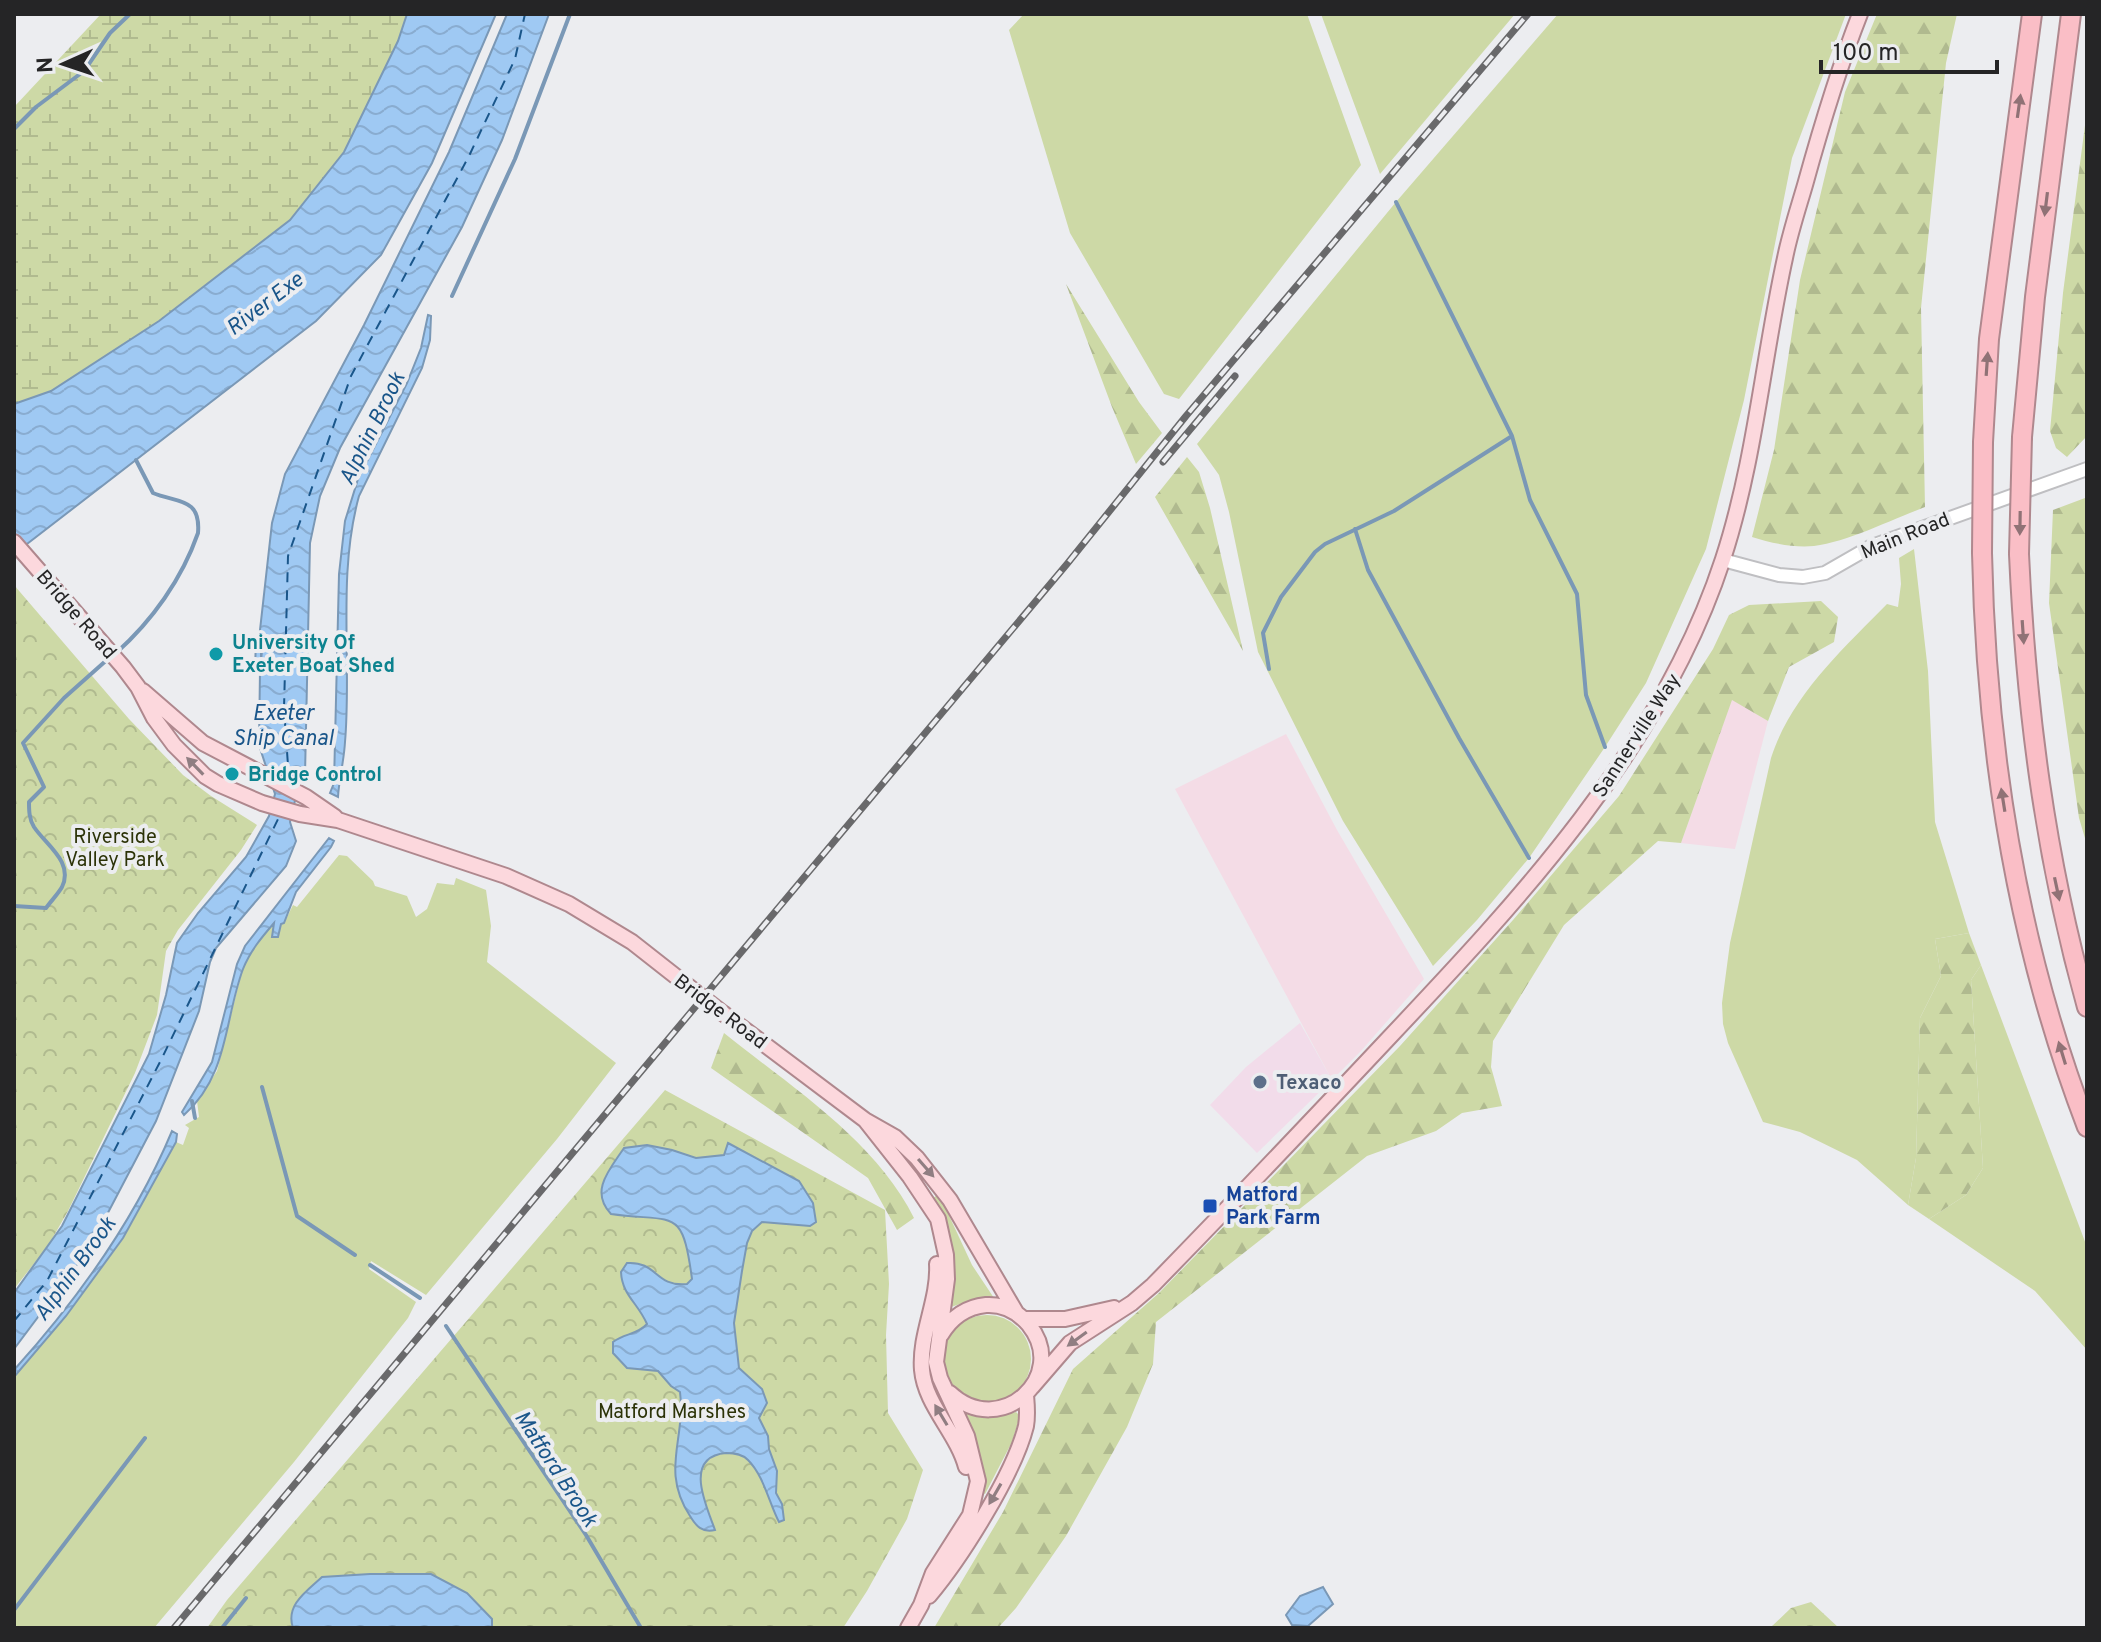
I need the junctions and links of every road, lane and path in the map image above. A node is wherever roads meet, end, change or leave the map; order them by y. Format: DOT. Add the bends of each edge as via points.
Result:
graph roads {
  1 [pos="1860,14"];
  2 [pos="2032,14"];
  3 [pos="2071,14"];
  4 [pos="2087,469"];
  5 [pos="14,542"];
  6 [pos="1723,560"];
  7 [pos="138,687"];
  8 [pos="338,820"];
  9 [pos="2087,1007"];
  10 [pos="865,1120"];
  11 [pos="2087,1127"];
  12 [pos="923,1199"];
  13 [pos="1132,1303"];
  14 [pos="1020,1316"];
  15 [pos="938,1345"];
  16 [pos="947,1390"];
  17 [pos="1029,1391"];
  18 [pos="953,1540"];
  19 [pos="921,1605"];
  20 [pos="908,1628"];
  1 -- 6 [label="main road, Sannerville Way" via="1825,113 1785,255 1742,495"];
  11 -- 2 [label="highway, one-way, bridge" via="2038,971 2014,869 1984,629 1983,442 1989,339"];
  3 -- 9 [label="highway, one-way, bridge" via="2036,283 2022,437 2019,554 2037,779"];
  4 -- 6 [label="street, Main Road" via="1872,546 1825,573 1779,575"];
  5 -- 7 [label="main road, Bridge Road"];
  6 -- 13 [label="main road, Sannerville Way" via="1690,647 1665,692 1608,783 1553,856 1438,986"];
  7 -- 8 [label="main road, Bridge Road" via="203,743"];
  8 -- 7 [label="main road, Bridge Road, one-way" via="262,803 205,776 164,731"];
  8 -- 10 [label="main road, Bridge Road, bridge" via="506,876 569,904 632,942"];
  10 -- 12 [label="main road"];
  10 -- 14 [label="main road, Bridge Road, one-way" via="895,1137 939,1183"];
  12 -- 15 [label="main road" via="938,1219 946,1255"];
  18 -- 12 [label="main road, one-way" via="965,1510 969,1476 922,1372 938,1270"];
  13 -- 14 [label="main road, Sannerville Way" via="1065,1319"];
  13 -- 17 [label="main road, Sannerville Way, one-way" via="1070,1343"];
  14 -- 15 [label="main road" via="989,1305 968,1309 950,1322"];
  14 -- 17 [label="main road" via="1033,1330 1041,1354"];
  15 -- 16 [label="main road" via="936,1362"];
  16 -- 17 [label="main road" via="983,1410 1005,1408"];
  16 -- 18 [label="main road" via="967,1436 978,1481 970,1515"];
  17 -- 19 [label="main road, one-way" via="1026,1427 1014,1458 943,1579"];
  18 -- 19 [label="main road"];
  19 -- 20 [label="main road"];
}
